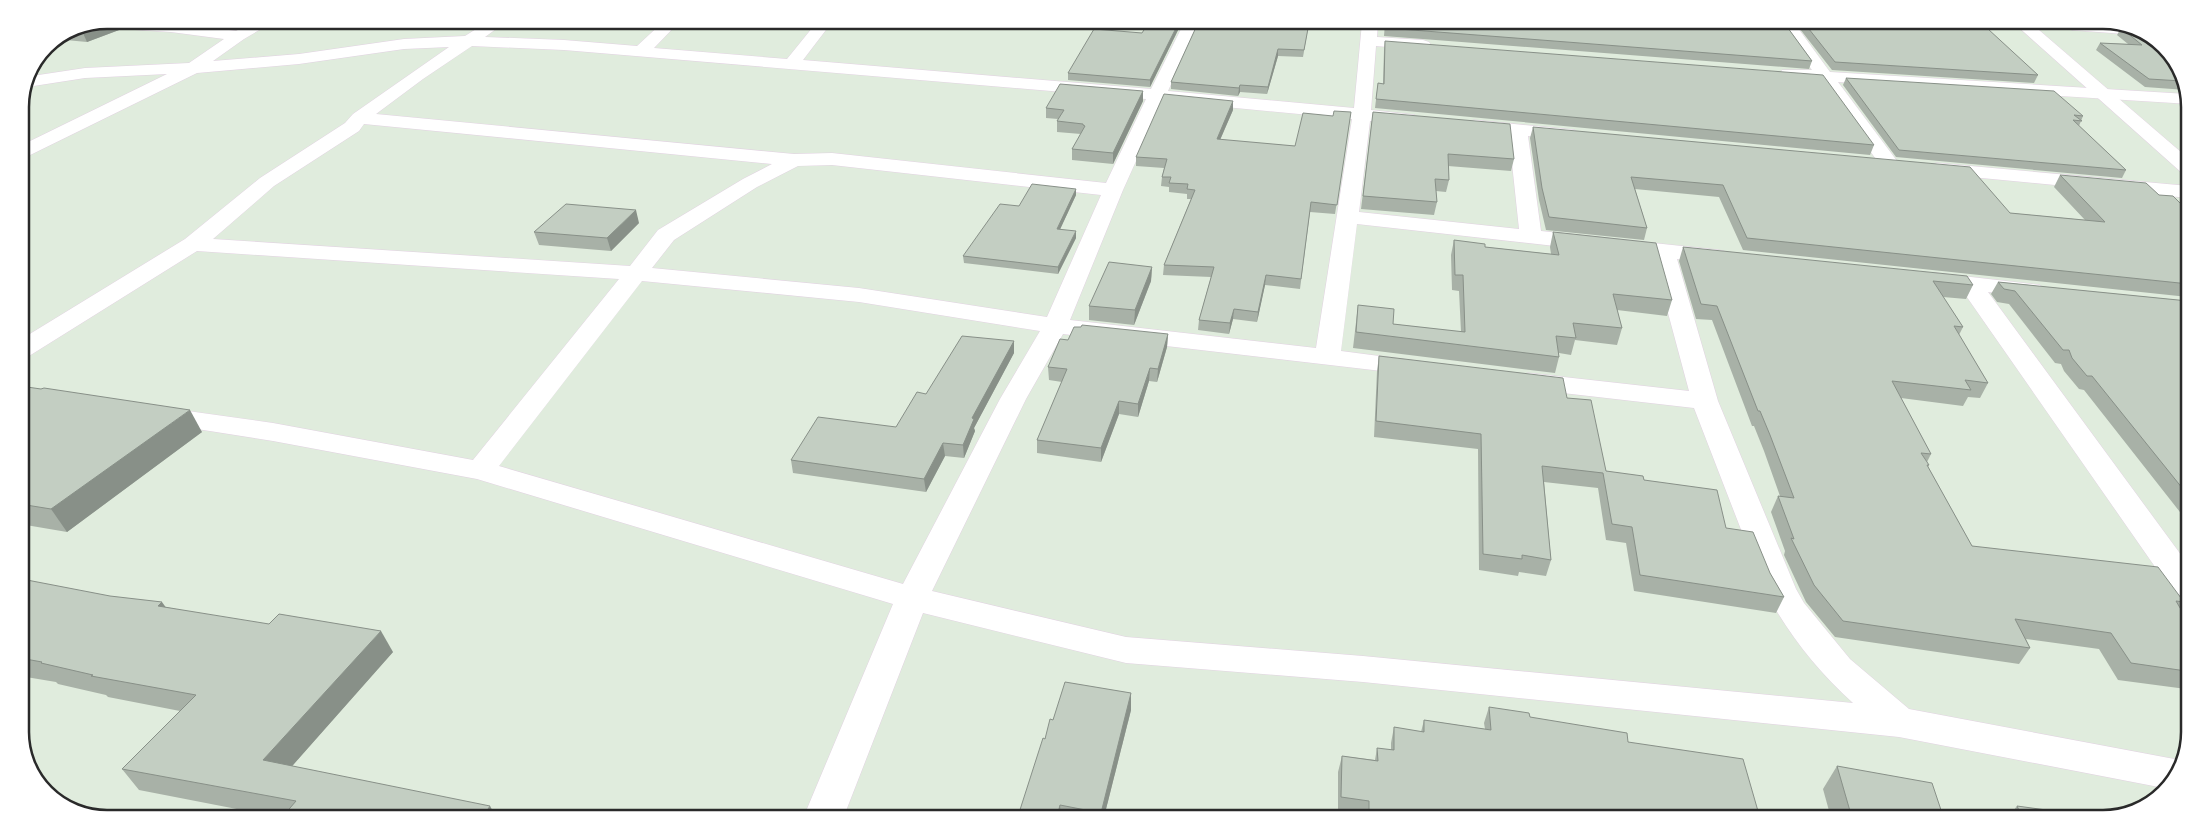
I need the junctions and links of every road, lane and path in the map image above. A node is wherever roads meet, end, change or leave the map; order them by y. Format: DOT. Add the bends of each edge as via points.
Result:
graph roads {
  1 [pos="186,29"];
  2 [pos="252,29"];
  3 [pos="488,29"];
  4 [pos="664,29"];
  5 [pos="820,29"];
  6 [pos="1188,29"];
  7 [pos="1790,29"];
  8 [pos="2028,29"];
  9 [pos="1369,32"];
  10 [pos="238,36"];
  11 [pos="469,41"];
  12 [pos="1436,46"];
  13 [pos="640,52"];
  14 [pos="792,65"];
  15 [pos="193,68"];
  16 [pos="1776,74"];
  17 [pos="1824,77"];
  18 [pos="34,81"];
  19 [pos="2100,92"];
  20 [pos="1156,95"];
  21 [pos="2181,98"];
  22 [pos="1362,115"];
  23 [pos="359,118"];
  24 [pos="1430,121"];
  25 [pos="1460,124"];
  26 [pos="1518,130"];
  27 [pos="1587,136"];
  28 [pos="29,150"];
  29 [pos="794,160"];
  30 [pos="2181,162"];
  31 [pos="1870,163"];
  32 [pos="1890,165"];
  33 [pos="1113,190"];
  34 [pos="2181,191"];
  35 [pos="1348,218"];
  36 [pos="1531,237"];
  37 [pos="193,244"];
  38 [pos="1663,251"];
  39 [pos="1742,260"];
  40 [pos="636,273"];
  41 [pos="1920,278"];
  42 [pos="1969,283"];
  43 [pos="2055,292"];
  44 [pos="1055,326"];
  45 [pos="29,345"];
  46 [pos="1328,355"];
  47 [pos="1443,370"];
  48 [pos="1510,379"];
  49 [pos="1705,401"];
  50 [pos="137,411"];
  51 [pos="480,470"];
  52 [pos="2181,579"];
  53 [pos="912,598"];
  54 [pos="1899,722"];
  55 [pos="2167,777"];
  56 [pos="826,810"];
  1 -- 10 [label="street"];
  2 -- 10 [label="street"];
  3 -- 11 [label="street"];
  4 -- 13 [label="street"];
  5 -- 14 [label="street"];
  6 -- 20 [label="street"];
  7 -- 17 [label="street"];
  8 -- 19 [label="street"];
  9 -- 12 [label="street"];
  9 -- 22 [label="street"];
  10 -- 15 [label="street"];
  11 -- 13 [label="street"];
  11 -- 15 [label="street" via="404,44 299,59"];
  11 -- 23 [label="street"];
  13 -- 14 [label="street"];
  14 -- 20 [label="street"];
  15 -- 18 [label="street" via="85,72"];
  15 -- 28 [label="street"];
  16 -- 17 [label="street"];
  17 -- 19 [label="street"];
  17 -- 32 [label="street"];
  19 -- 21 [label="street"];
  19 -- 30 [label="street"];
  20 -- 22 [label="street"];
  20 -- 33 [label="street"];
  22 -- 24 [label="street"];
  22 -- 35 [label="street"];
  23 -- 29 [label="street"];
  23 -- 37 [label="street" via="352,127 267,182"];
  25 -- 26 [label="street"];
  26 -- 27 [label="street"];
  26 -- 36 [label="street"];
  29 -- 33 [label="street" via="832,159"];
  29 -- 40 [label="street" via="666,235"];
  31 -- 32 [label="street"];
  32 -- 34 [label="street"];
  33 -- 44 [label="street"];
  35 -- 36 [label="street"];
  35 -- 46 [label="street"];
  36 -- 38 [label="street"];
  37 -- 40 [label="street"];
  37 -- 45 [label="street"];
  38 -- 39 [label="street"];
  38 -- 49 [label="street"];
  40 -- 44 [label="street" via="859,295"];
  40 -- 51 [label="street"];
  41 -- 42 [label="street"];
  42 -- 43 [label="street"];
  42 -- 52 [label="street"];
  44 -- 46 [label="street"];
  44 -- 53 [label="street" via="1013,399"];
  46 -- 47 [label="street"];
  48 -- 49 [label="street"];
  49 -- 54 [label="street" via="1780,589 1792,611 1838,669"];
  50 -- 51 [label="street"];
  51 -- 53 [label="street"];
  53 -- 54 [label="street" via="1126,650"];
  53 -- 56 [label="street"];
  54 -- 55 [label="street"];
}
